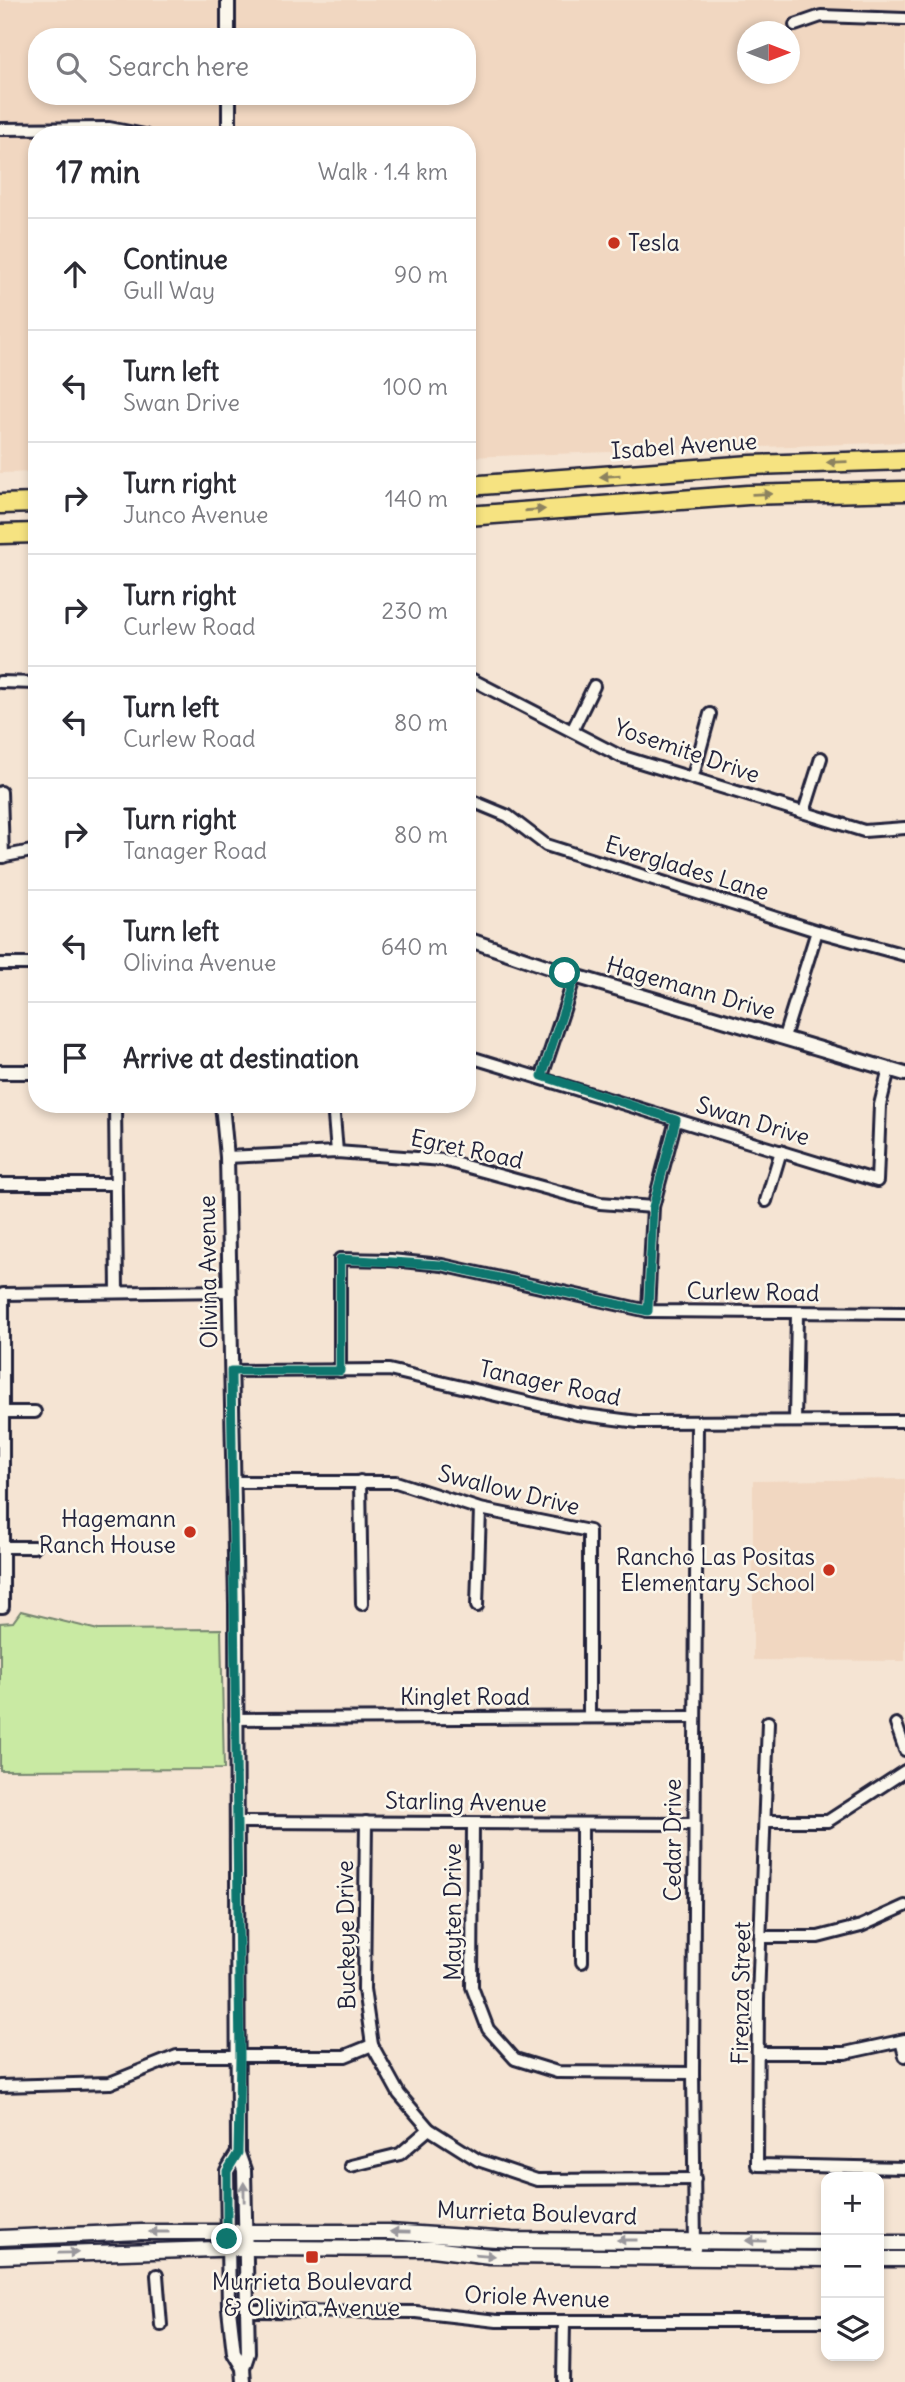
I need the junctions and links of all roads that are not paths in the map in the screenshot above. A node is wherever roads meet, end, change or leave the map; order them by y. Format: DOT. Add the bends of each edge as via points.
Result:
graph roads {
  1 [pos="228,0"];
  2 [pos="904,18"];
  3 [pos="800,23"];
  4 [pos="228,28"];
  5 [pos="229,105"];
  6 [pos="229,126"];
  7 [pos="0,129"];
  8 [pos="28,129"];
  9 [pos="905,460"];
  10 [pos="476,485"];
  11 [pos="905,491"];
  12 [pos="28,503"];
  13 [pos="0,504"];
  14 [pos="476,515"];
  15 [pos="28,533"];
  16 [pos="0,534"];
  17 [pos="476,681"];
  18 [pos="0,682"];
  19 [pos="28,683"];
  20 [pos="594,686"];
  21 [pos="710,714"];
  22 [pos="573,729"];
  23 [pos="821,758"];
  24 [pos="692,776"];
  25 [pos="1,792"];
  26 [pos="476,803"];
  27 [pos="804,811"];
  28 [pos="905,828"];
  29 [pos="28,852"];
  30 [pos="2,857"];
  31 [pos="817,931"];
  32 [pos="476,942"];
  33 [pos="905,955"];
  34 [pos="0,964"];
  35 [pos="28,964"];
  36 [pos="575,976"];
  37 [pos="784,1037"];
  38 [pos="476,1058"];
  39 [pos="889,1069"];
  40 [pos="0,1072"];
  41 [pos="28,1072"];
  42 [pos="905,1074"];
  43 [pos="542,1076"];
  44 [pos="115,1113"];
  45 [pos="223,1113"];
  46 [pos="334,1113"];
  47 [pos="676,1120"];
  48 [pos="781,1151"];
  49 [pos="337,1152"];
  50 [pos="227,1157"];
  51 [pos="0,1184"];
  52 [pos="116,1184"];
  53 [pos="766,1201"];
  54 [pos="653,1207"];
  55 [pos="229,1291"];
  56 [pos="117,1292"];
  57 [pos="648,1311"];
  58 [pos="905,1313"];
  59 [pos="797,1314"];
  60 [pos="231,1371"];
  61 [pos="340,1371"];
  62 [pos="5,1412"];
  63 [pos="35,1412"];
  64 [pos="796,1421"];
  65 [pos="905,1421"];
  66 [pos="697,1422"];
  67 [pos="360,1481"];
  68 [pos="234,1482"];
  69 [pos="480,1508"];
  70 [pos="4,1546"];
  71 [pos="34,1546"];
  72 [pos="362,1604"];
  73 [pos="477,1606"];
  74 [pos="0,1607"];
  75 [pos="589,1717"];
  76 [pos="695,1717"];
  77 [pos="235,1719"];
  78 [pos="768,1722"];
  79 [pos="896,1724"];
  80 [pos="905,1750"];
  81 [pos="905,1771"];
  82 [pos="766,1821"];
  83 [pos="236,1822"];
  84 [pos="366,1822"];
  85 [pos="473,1824"];
  86 [pos="582,1824"];
  87 [pos="695,1824"];
  88 [pos="905,1906"];
  89 [pos="762,1937"];
  90 [pos="582,1962"];
  91 [pos="903,2041"];
  92 [pos="372,2045"];
  93 [pos="761,2053"];
  94 [pos="905,2056"];
  95 [pos="240,2057"];
  96 [pos="693,2073"];
  97 [pos="0,2086"];
  98 [pos="429,2129"];
  99 [pos="238,2153"];
  100 [pos="351,2166"];
  101 [pos="905,2168"];
  102 [pos="695,2179"];
  103 [pos="227,2232"];
  104 [pos="245,2232"];
  105 [pos="0,2238"];
  106 [pos="695,2240"];
  107 [pos="821,2242"];
  108 [pos="884,2242"];
  109 [pos="905,2243"];
  110 [pos="246,2248"];
  111 [pos="227,2249"];
  112 [pos="0,2256"];
  113 [pos="696,2258"];
  114 [pos="821,2259"];
  115 [pos="884,2259"];
  116 [pos="905,2259"];
  117 [pos="157,2275"];
  118 [pos="247,2311"];
  119 [pos="564,2321"];
  120 [pos="821,2321"];
  121 [pos="161,2325"];
  122 [pos="243,2368"];
  123 [pos="244,2382"];
  124 [pos="563,2382"];
  1 -- 4 [label="street"];
  2 -- 3 [label="street" via="821,16"];
  5 -- 6 [label="street"];
  7 -- 8 [label="street"];
  9 -- 10 [label="highway, Isabel Avenue, one-way" via="751,465"];
  14 -- 11 [label="highway, one-way" via="748,495"];
  12 -- 13 [label="highway"];
  15 -- 16 [label="highway"];
  17 -- 22 [label="street, Yosemite Drive"];
  18 -- 19 [label="street"];
  20 -- 22 [label="street"];
  21 -- 24 [label="street"];
  22 -- 24 [label="street, Yosemite Drive" via="621,756"];
  23 -- 27 [label="street"];
  24 -- 27 [label="street, Yosemite Drive"];
  25 -- 30 [label="street"];
  26 -- 31 [label="street, Everglades Lane" via="508,816 546,845"];
  27 -- 28 [label="street, Yosemite Drive" via="864,831"];
  29 -- 30 [label="street"];
  31 -- 33 [label="street, Everglades Lane"];
  31 -- 37 [label="street"];
  32 -- 36 [label="street, Hagemann Drive"];
  34 -- 35 [label="street"];
  36 -- 37 [label="street, Hagemann Drive"];
  36 -- 43 [label="street"];
  37 -- 39 [label="street, Hagemann Drive"];
  38 -- 43 [label="street, Swan Drive"];
  39 -- 42 [label="street, Hagemann Drive"];
  39 -- 48 [label="street, Swan Drive" via="880,1105 877,1181"];
  40 -- 41 [label="street"];
  43 -- 47 [label="street, Swan Drive"];
  44 -- 52 [label="street"];
  45 -- 50 [label="street, Olivina Avenue"];
  46 -- 49 [label="street"];
  47 -- 48 [label="street, Swan Drive"];
  47 -- 54 [label="street"];
  48 -- 53 [label="street"];
  49 -- 50 [label="street, Egret Road"];
  49 -- 54 [label="street, Egret Road" via="443,1160 600,1203"];
  50 -- 55 [label="street, Olivina Avenue"];
  51 -- 52 [label="street"];
  52 -- 56 [label="street"];
  54 -- 57 [label="street"];
  55 -- 56 [label="street"];
  55 -- 60 [label="street, Olivina Avenue"];
  56 -- 62 [label="street" via="3,1294"];
  57 -- 59 [label="street, Curlew Road"];
  57 -- 61 [label="street, Curlew Road" via="442,1265 340,1259"];
  58 -- 59 [label="street, Curlew Road"];
  59 -- 64 [label="street"];
  60 -- 61 [label="street, Tanager Road"];
  60 -- 68 [label="street, Olivina Avenue"];
  61 -- 66 [label="street, Tanager Road" via="389,1370 589,1416"];
  62 -- 63 [label="street"];
  62 -- 70 [label="street"];
  64 -- 65 [label="street, Tanager Road"];
  64 -- 66 [label="street, Tanager Road"];
  66 -- 76 [label="street, Cedar Drive"];
  67 -- 68 [label="street, Swallow Drive"];
  67 -- 69 [label="street, Swallow Drive" via="396,1482"];
  67 -- 72 [label="street"];
  68 -- 77 [label="street, Olivina Avenue"];
  69 -- 73 [label="street"];
  69 -- 75 [label="street, Swallow Drive" via="589,1531"];
  70 -- 71 [label="street"];
  70 -- 74 [label="street"];
  75 -- 76 [label="street, Kinglet Road"];
  75 -- 77 [label="street, Kinglet Road"];
  76 -- 87 [label="street, Cedar Drive"];
  77 -- 83 [label="street, Olivina Avenue"];
  78 -- 82 [label="street, Firenza Street"];
  79 -- 80 [label="street"];
  81 -- 82 [label="street" via="828,1821"];
  82 -- 89 [label="street, Firenza Street"];
  83 -- 84 [label="street, Starling Avenue"];
  83 -- 95 [label="street, Olivina Avenue"];
  84 -- 85 [label="street, Starling Avenue"];
  84 -- 92 [label="street, Buckeye Drive" via="364,1989"];
  85 -- 86 [label="street, Starling Avenue"];
  85 -- 96 [label="street, Mayten Drive" via="472,1987 488,2029 515,2059 557,2072"];
  86 -- 87 [label="street, Starling Avenue"];
  86 -- 90 [label="street"];
  87 -- 96 [label="street, Cedar Drive"];
  88 -- 89 [label="street" via="861,1926 818,1937"];
  89 -- 93 [label="street, Firenza Street"];
  91 -- 93 [label="street" via="845,2053"];
  91 -- 94 [label="street"];
  92 -- 95 [label="street" via="345,2056"];
  92 -- 98 [label="street, Buckeye Drive" via="399,2094"];
  93 -- 101 [label="street, Firenza Street" via="757,2165"];
  95 -- 97 [label="street" via="177,2056 110,2083"];
  95 -- 99 [label="street, Olivina Avenue"];
  96 -- 102 [label="street, Cedar Drive"];
  98 -- 100 [label="street" via="400,2154"];
  98 -- 102 [label="street, Buckeye Drive" via="478,2160 537,2180"];
  99 -- 103 [label="street, Olivina Avenue" via="227,2171"];
  104 -- 99 [label="street, Olivina Avenue, one-way" via="244,2170"];
  102 -- 106 [label="street, Cedar Drive"];
  103 -- 104 [label="main road, Murrieta Boulevard"];
  103 -- 105 [label="main road, Murrieta Boulevard, one-way"];
  103 -- 111 [label="street, Olivina Avenue"];
  106 -- 104 [label="main road, Murrieta Boulevard, one-way"];
  104 -- 110 [label="street, Olivina Avenue"];
  107 -- 106 [label="main road, Murrieta Boulevard, one-way"];
  106 -- 113 [label="street, Cedar Drive"];
  108 -- 109 [label="main road"];
  110 -- 111 [label="main road, Murrieta Boulevard"];
  110 -- 113 [label="main road, Murrieta Boulevard, one-way"];
  110 -- 118 [label="street, Olivina Avenue"];
  112 -- 111 [label="main road, Murrieta Boulevard, one-way"];
  111 -- 122 [label="street, Olivina Avenue" via="234,2353"];
  113 -- 114 [label="main road, Murrieta Boulevard"];
  115 -- 116 [label="main road"];
  117 -- 121 [label="street"];
  118 -- 119 [label="street, Oriole Avenue" via="416,2312 497,2321"];
  118 -- 122 [label="street, Olivina Avenue" via="248,2353"];
  119 -- 120 [label="street, Oriole Avenue"];
  119 -- 124 [label="street"];
  122 -- 123 [label="street, Olivina Avenue"];
}
